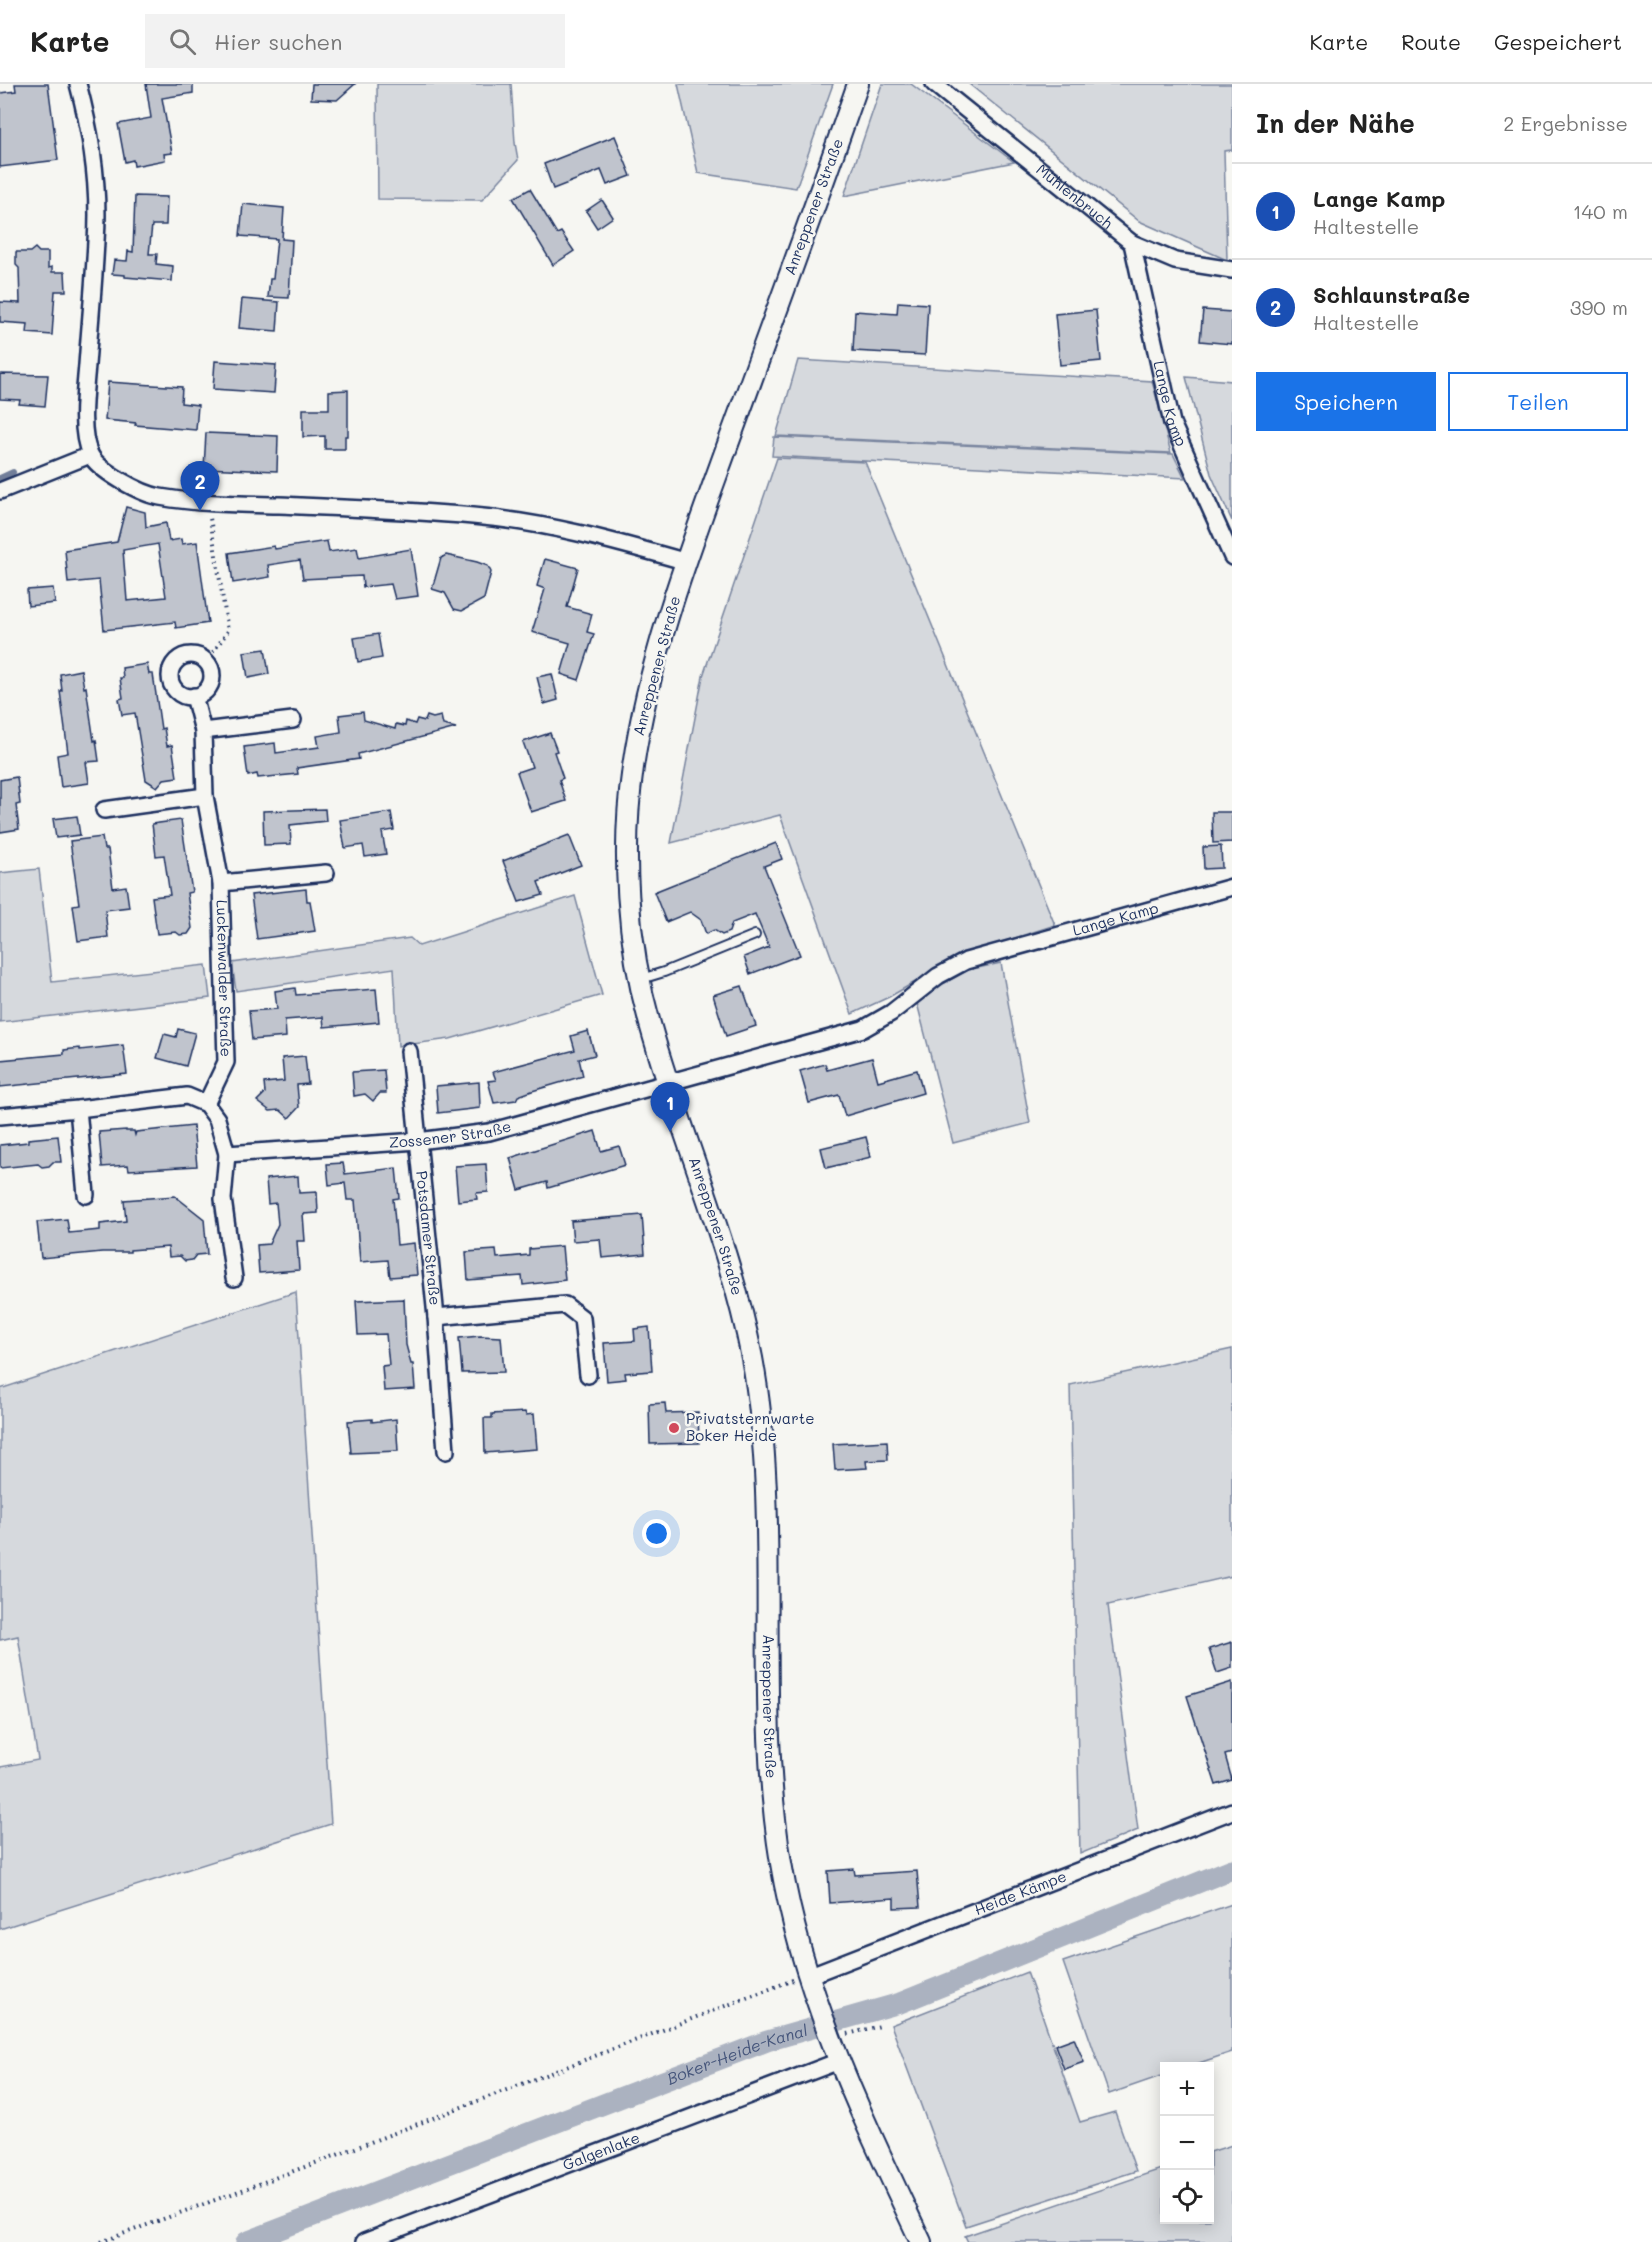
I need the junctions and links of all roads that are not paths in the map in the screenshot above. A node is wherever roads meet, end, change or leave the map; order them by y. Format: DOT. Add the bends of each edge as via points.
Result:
graph roads {
  1 [pos="78,84"];
  2 [pos="858,84"];
  3 [pos="934,84"];
  4 [pos="1132,243"];
  5 [pos="1232,270"];
  6 [pos="90,455"];
  7 [pos="0,490"];
  8 [pos="1232,556"];
  9 [pos="687,562"];
  10 [pos="194,696"];
  11 [pos="292,720"];
  12 [pos="203,731"];
  13 [pos="205,796"];
  14 [pos="104,810"];
  15 [pos="326,873"];
  16 [pos="221,883"];
  17 [pos="1232,887"];
  18 [pos="755,935"];
  19 [pos="639,980"];
  20 [pos="409,1051"];
  21 [pos="668,1083"];
  22 [pos="206,1104"];
  23 [pos="78,1109"];
  24 [pos="0,1116"];
  25 [pos="418,1141"];
  26 [pos="226,1154"];
  27 [pos="86,1195"];
  28 [pos="234,1278"];
  29 [pos="436,1317"];
  30 [pos="588,1375"];
  31 [pos="446,1451"];
  32 [pos="1232,1811"];
  33 [pos="798,1974"];
  34 [pos="839,2061"];
  35 [pos="364,2242"];
  36 [pos="921,2242"];
  1 -- 6 [label="street" via="97,180 97,239 83,420"];
  2 -- 9 [label="street, Anreppener Straße"];
  3 -- 4 [label="street, Mühlenbruch"];
  4 -- 5 [label="street, Mühlenbruch" via="1174,261"];
  4 -- 8 [label="street, Lange Kamp" via="1172,423"];
  6 -- 7 [label="street"];
  6 -- 9 [label="street" via="114,477 158,497 475,516 542,526"];
  9 -- 19 [label="street, Anreppener Straße" via="646,697 632,771 627,846"];
  10 -- 10 [label="street" via="175,689 170,676 171,669 187,655 206,662 210,669 207,689"];
  10 -- 12 [label="street, Luckenwalder Straße"];
  11 -- 12 [label="street"];
  12 -- 13 [label="street, Luckenwalder Straße"];
  13 -- 14 [label="street"];
  13 -- 16 [label="street, Luckenwalder Straße"];
  15 -- 16 [label="street, Luckenwalder Straße"];
  16 -- 22 [label="street, Luckenwalder Straße" via="226,1062"];
  17 -- 21 [label="street, Lange Kamp" via="966,961 863,1029"];
  18 -- 19 [label="lane"];
  19 -- 21 [label="street, Anreppener Straße"];
  20 -- 25 [label="street, Potsdamer Straße"];
  21 -- 25 [label="street, Zossener Straße" via="489,1132"];
  21 -- 33 [label="street, Anreppener Straße" via="718,1229 742,1312 757,1390 765,1472 774,1806 781,1864 798,1944"];
  22 -- 23 [label="street" via="187,1096"];
  22 -- 26 [label="street" via="217,1119"];
  23 -- 24 [label="street"];
  23 -- 27 [label="street"];
  25 -- 26 [label="street, Zossener Straße"];
  25 -- 29 [label="street, Potsdamer Straße"];
  26 -- 28 [label="street" via="223,1199"];
  29 -- 30 [label="street, Potsdamer Straße" via="565,1305 582,1318"];
  29 -- 31 [label="street, Potsdamer Straße"];
  32 -- 33 [label="street, Heide Kämpe"];
  33 -- 34 [label="street, Anreppener Straße" via="819,2008"];
  34 -- 35 [label="street, Galgenlake"];
  34 -- 36 [label="street, Anreppener Straße"];
}
